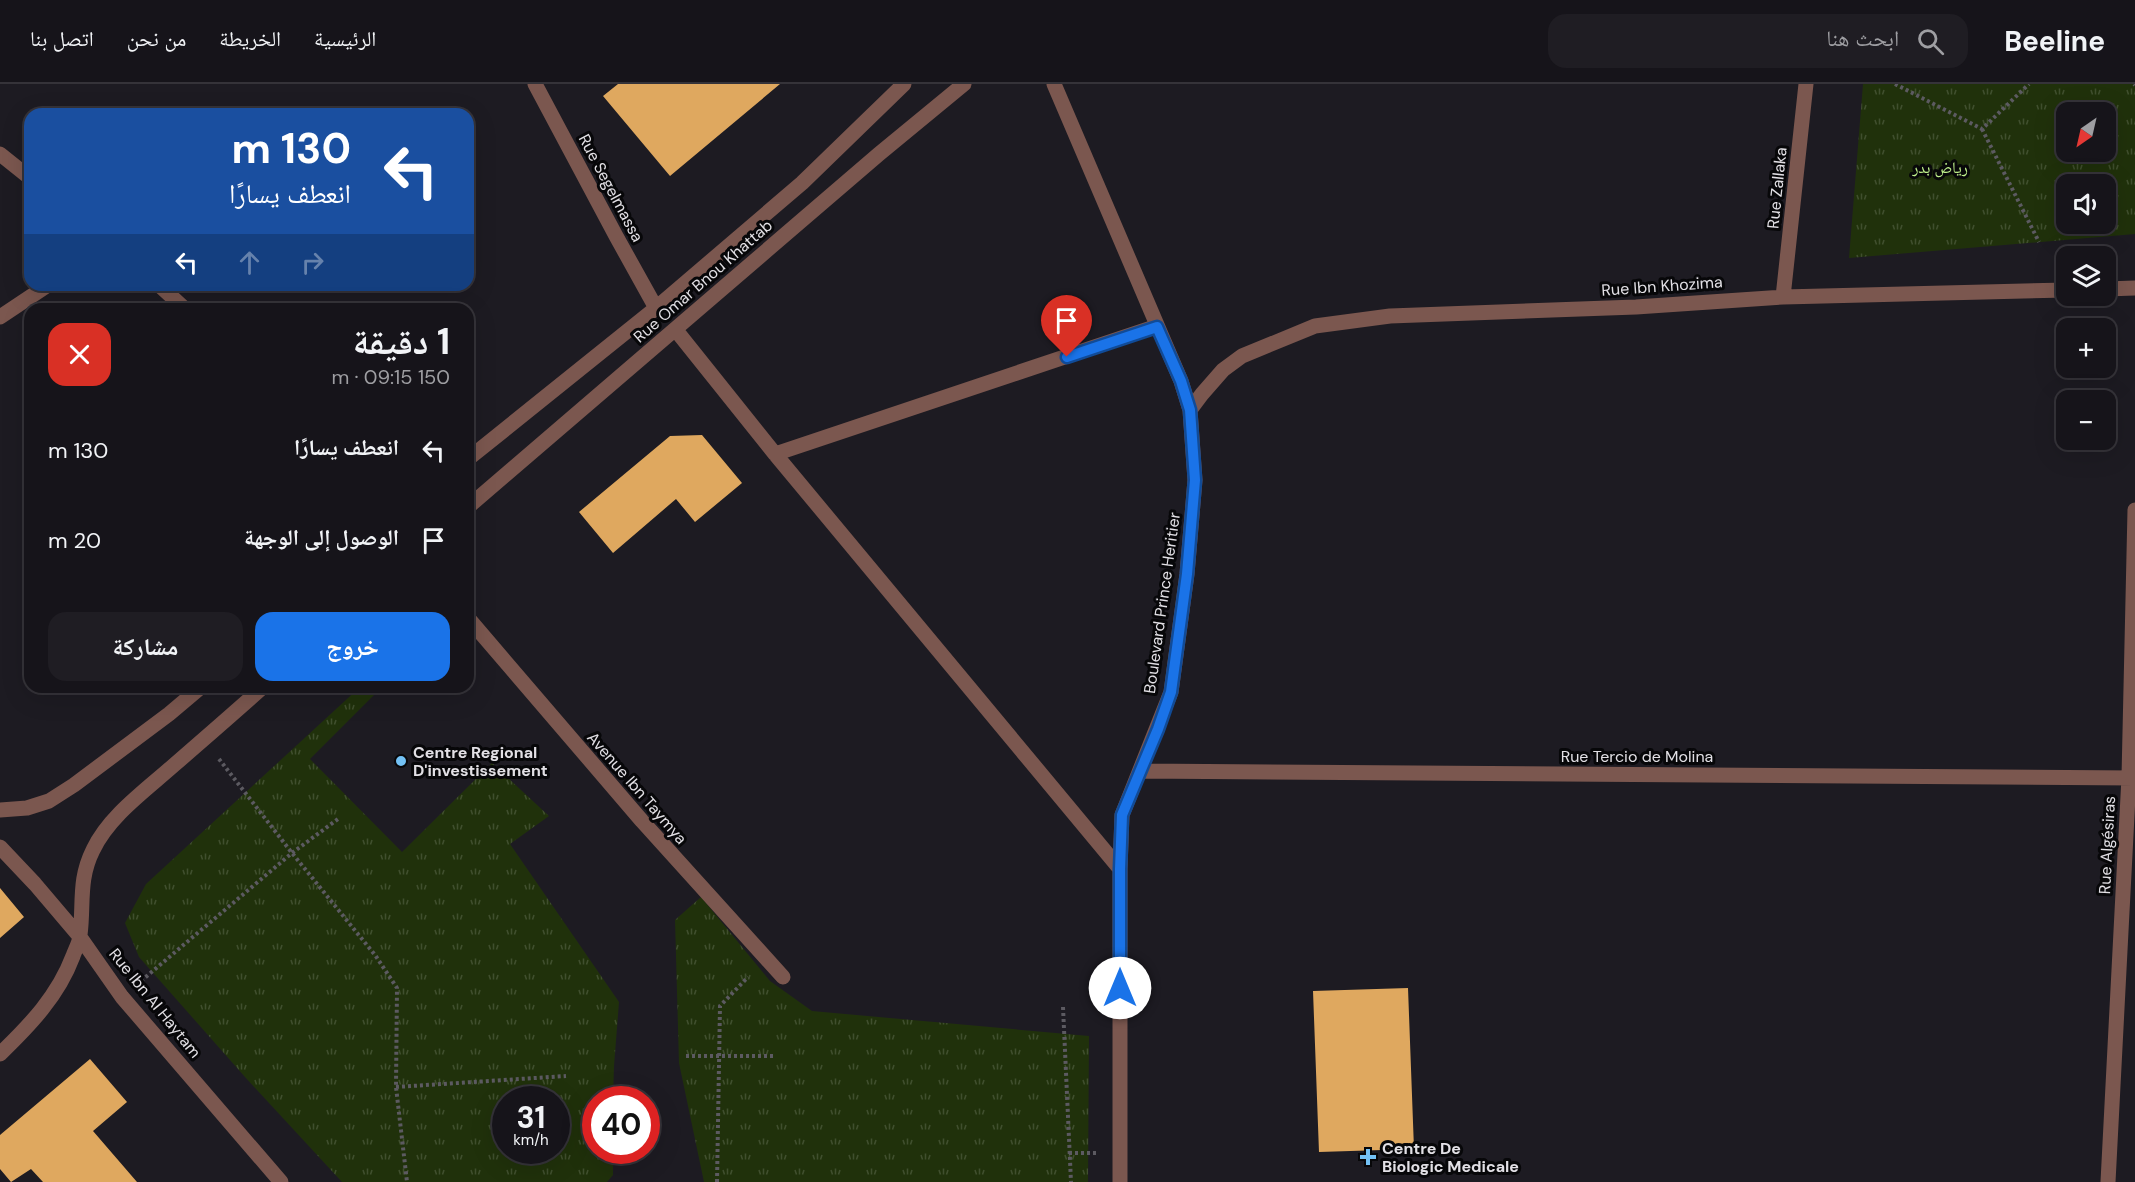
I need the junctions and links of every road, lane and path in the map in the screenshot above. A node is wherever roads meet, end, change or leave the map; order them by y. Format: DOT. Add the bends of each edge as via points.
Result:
graph roads {
  1 [pos="536,84"];
  2 [pos="904,84"];
  3 [pos="964,84"];
  4 [pos="1054,84"];
  5 [pos="1806,84"];
  6 [pos="1895,84"];
  7 [pos="2029,84"];
  8 [pos="1983,129"];
  9 [pos="0,154"];
  10 [pos="24,173"];
  11 [pos="2039,242"];
  12 [pos="2135,288"];
  13 [pos="2116,289"];
  14 [pos="2056,290"];
  15 [pos="39,291"];
  16 [pos="166,291"];
  17 [pos="1783,297"];
  18 [pos="178,303"];
  19 [pos="656,308"];
  20 [pos="0,317"];
  21 [pos="1157,327"];
  22 [pos="675,329"];
  23 [pos="1190,410"];
  24 [pos="474,454"];
  25 [pos="775,454"];
  26 [pos="474,502"];
  27 [pos="2135,510"];
  28 [pos="474,625"];
  29 [pos="194,693"];
  30 [pos="256,693"];
  31 [pos="204,739"];
  32 [pos="1140,771"];
  33 [pos="2132,778"];
  34 [pos="0,810"];
  35 [pos="338,819"];
  36 [pos="0,847"];
  37 [pos="292,853"];
  38 [pos="1120,869"];
  39 [pos="80,937"];
  40 [pos="765,959"];
  41 [pos="783,977"];
  42 [pos="122,997"];
  43 [pos="1063,1007"];
  44 [pos="0,1054"];
  45 [pos="686,1056"];
  46 [pos="718,1056"];
  47 [pos="776,1056"];
  48 [pos="566,1076"];
  49 [pos="396,1087"];
  50 [pos="276,1180"];
  51 [pos="407,1182"];
  52 [pos="717,1182"];
  53 [pos="1071,1182"];
  54 [pos="1120,1182"];
  55 [pos="2108,1182"];
  1 -- 19 [label="street, Rue Segelmassa"];
  2 -- 19 [label="street, Rue Omar Bnou Khattab" via="802,183"];
  3 -- 22 [label="street, Rue Omar Bnou Khattab"];
  4 -- 21 [label="street, Boulevard Prince Heritier"];
  5 -- 17 [label="street, Rue Zallaka"];
  6 -- 8 [label="path"];
  7 -- 8 [label="path"];
  8 -- 11 [label="path"];
  9 -- 10 [label="street"];
  12 -- 13 [label="street"];
  14 -- 17 [label="street, Rue Ibn Khozima"];
  15 -- 20 [label="street"];
  16 -- 18 [label="street"];
  17 -- 23 [label="street, Rue Ibn Khozima" via="1390,316 1315,326 1242,356 1223,370"];
  19 -- 24 [label="street, Rue Omar Bnou Khattab"];
  21 -- 23 [label="street, Boulevard Prince Heritier"];
  21 -- 25 [label="street"];
  22 -- 25 [label="street"];
  22 -- 26 [label="street, Rue Omar Bnou Khattab"];
  23 -- 32 [label="street, Boulevard Prince Heritier" via="1195,480 1171,692"];
  25 -- 38 [label="street"];
  27 -- 33 [label="street, Rue Algésiras"];
  28 -- 40 [label="street, Avenue Ibn Taymya"];
  29 -- 34 [label="street" via="49,801"];
  30 -- 31 [label="street"];
  31 -- 37 [label="path"];
  31 -- 39 [label="street" via="136,798 93,849 84,872"];
  32 -- 33 [label="street, Rue Tercio de Molina"];
  32 -- 38 [label="street, Boulevard Prince Heritier" via="1122,815"];
  33 -- 55 [label="street, Rue Algésiras"];
  35 -- 37 [label="path"];
  36 -- 39 [label="street, Rue Ibn Al Haytam"];
  37 -- 42 [label="path"];
  37 -- 49 [label="path" via="397,988"];
  38 -- 54 [label="street, Boulevard Prince Heritier"];
  39 -- 42 [label="street, Rue Ibn Al Haytam"];
  39 -- 44 [label="street" via="53,997"];
  40 -- 41 [label="street, Avenue Ibn Taymya"];
  40 -- 46 [label="path" via="720,1006"];
  42 -- 50 [label="street, Rue Ibn Al Haytam"];
  43 -- 53 [label="path"];
  45 -- 46 [label="path"];
  46 -- 47 [label="path"];
  46 -- 52 [label="path"];
  48 -- 49 [label="path"];
  49 -- 51 [label="path"];
}
